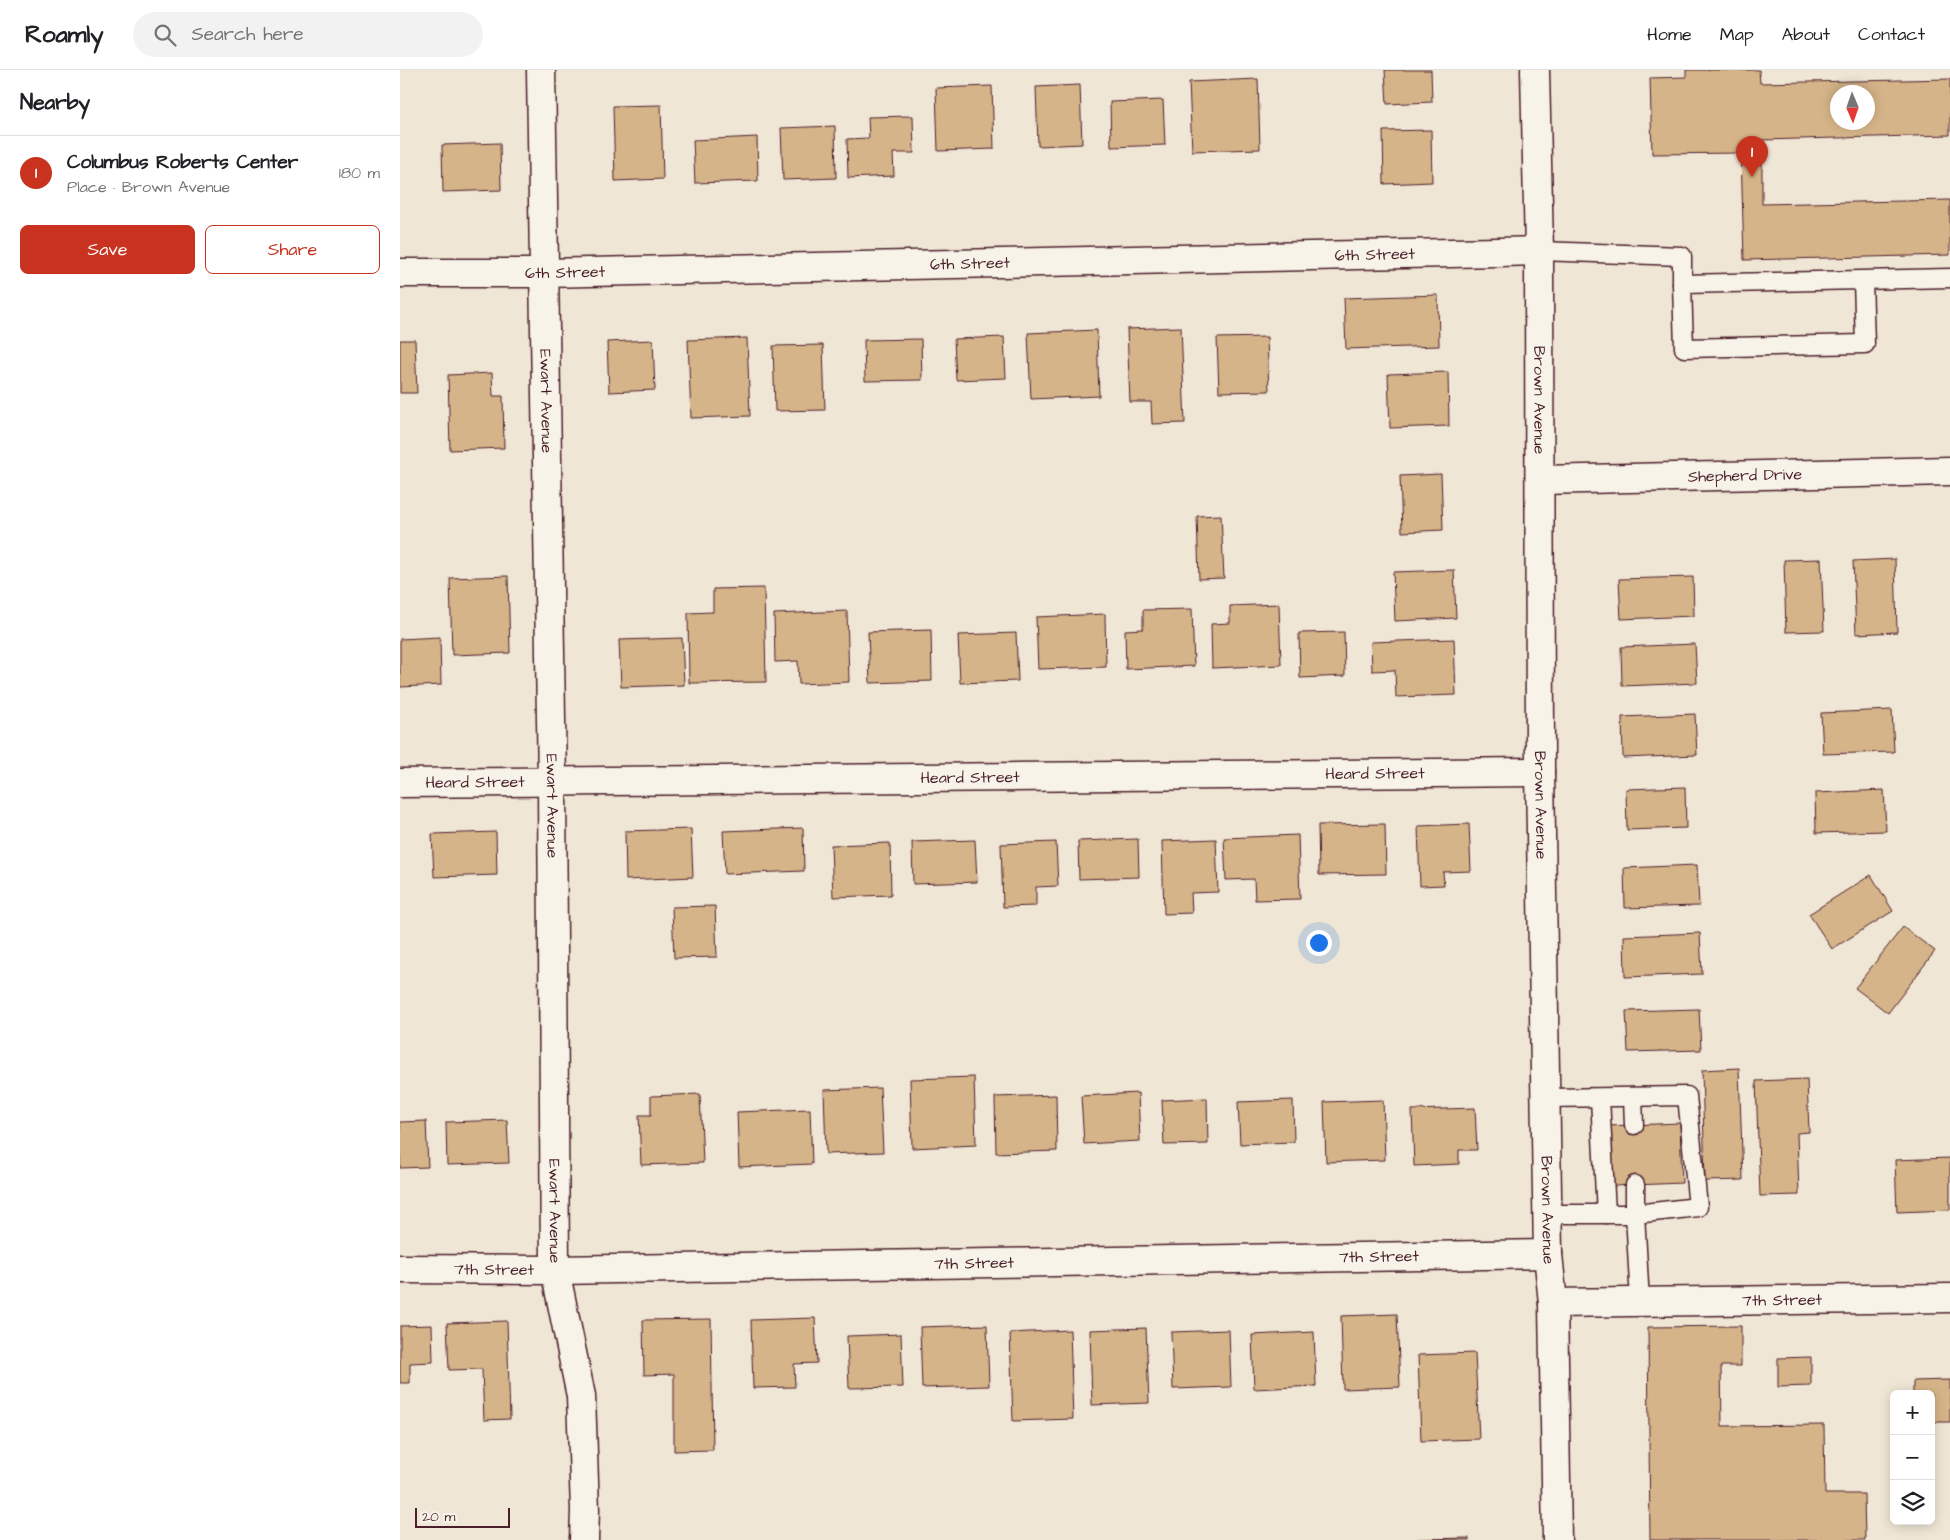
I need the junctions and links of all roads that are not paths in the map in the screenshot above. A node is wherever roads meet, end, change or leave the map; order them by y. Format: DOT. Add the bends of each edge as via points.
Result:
graph roads {
  1 [pos="541,70"];
  2 [pos="1535,70"];
  3 [pos="1539,251"];
  4 [pos="400,273"];
  5 [pos="544,273"];
  6 [pos="1950,278"];
  7 [pos="1863,280"];
  8 [pos="1682,284"];
  9 [pos="1950,471"];
  10 [pos="1540,480"];
  11 [pos="1540,772"];
  12 [pos="400,783"];
  13 [pos="552,783"];
  14 [pos="1633,1097"];
  15 [pos="1546,1098"];
  16 [pos="1600,1098"];
  17 [pos="1634,1125"];
  18 [pos="1635,1185"];
  19 [pos="1547,1214"];
  20 [pos="1606,1214"];
  21 [pos="1635,1214"];
  22 [pos="1548,1254"];
  23 [pos="400,1268"];
  24 [pos="555,1270"];
  25 [pos="1950,1298"];
  26 [pos="1640,1302"];
  27 [pos="1553,1303"];
  28 [pos="584,1540"];
  29 [pos="1557,1540"];
  1 -- 5 [label="street, Ewart Avenue"];
  2 -- 3 [label="street, Brown Avenue"];
  3 -- 5 [label="street, 6th Street"];
  3 -- 8 [label="lane" via="1682,256"];
  3 -- 10 [label="street, Brown Avenue"];
  4 -- 5 [label="street, 6th Street"];
  5 -- 13 [label="street, Ewart Avenue"];
  6 -- 7 [label="lane"];
  7 -- 8 [label="lane"];
  7 -- 8 [label="lane" via="1865,344 1684,348"];
  9 -- 10 [label="street, Shepherd Drive"];
  10 -- 11 [label="street, Brown Avenue"];
  11 -- 13 [label="street, Heard Street"];
  11 -- 15 [label="street, Brown Avenue"];
  12 -- 13 [label="street, Heard Street"];
  13 -- 24 [label="street, Ewart Avenue"];
  14 -- 16 [label="lane"];
  14 -- 17 [label="lane"];
  14 -- 21 [label="lane" via="1687,1096 1698,1207"];
  15 -- 16 [label="lane"];
  15 -- 19 [label="street, Brown Avenue"];
  16 -- 20 [label="lane"];
  18 -- 21 [label="lane"];
  19 -- 20 [label="lane"];
  19 -- 22 [label="street, Brown Avenue"];
  20 -- 21 [label="lane"];
  21 -- 26 [label="lane"];
  22 -- 24 [label="street, 7th Street"];
  22 -- 27 [label="street, Brown Avenue"];
  23 -- 24 [label="street, 7th Street"];
  24 -- 28 [label="street, Ewart Avenue" via="580,1396 586,1510"];
  25 -- 26 [label="street, 7th Street"];
  26 -- 27 [label="street, 7th Street"];
  27 -- 29 [label="street, Brown Avenue"];
}
